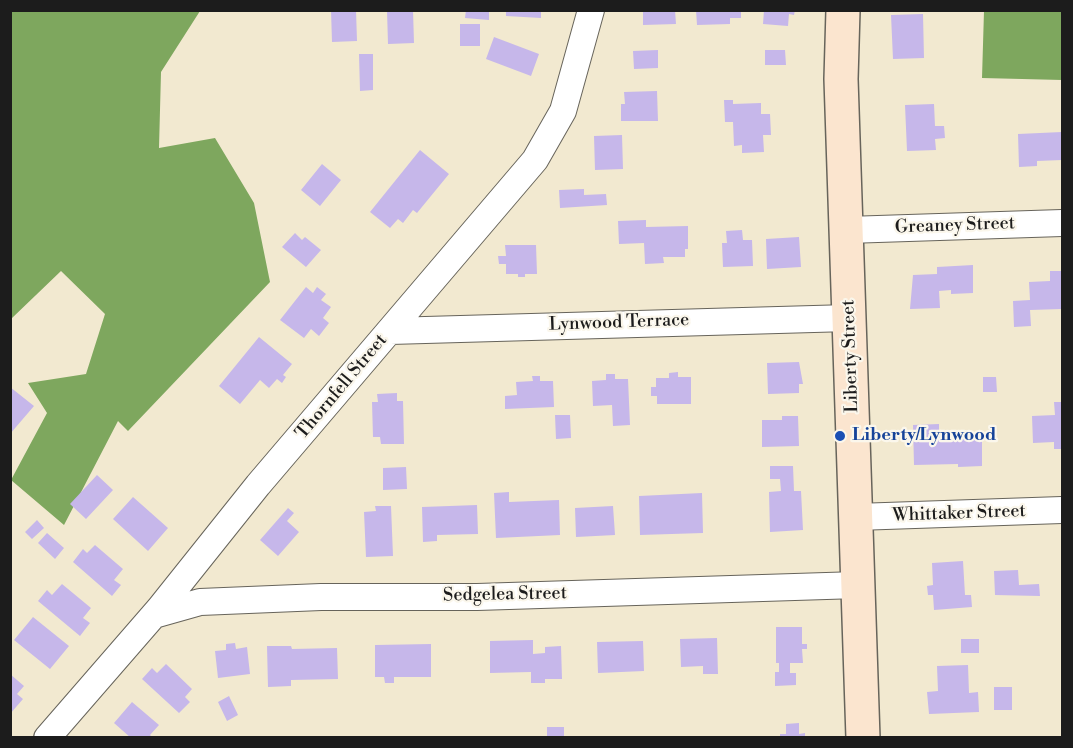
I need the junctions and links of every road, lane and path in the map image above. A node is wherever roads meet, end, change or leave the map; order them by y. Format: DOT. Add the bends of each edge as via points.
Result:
graph roads {
  1 [pos="591,10"];
  2 [pos="843,10"];
  3 [pos="1062,223"];
  4 [pos="847,230"];
  5 [pos="849,318"];
  6 [pos="390,331"];
  7 [pos="1062,510"];
  8 [pos="856,517"];
  9 [pos="858,585"];
  10 [pos="154,615"];
  11 [pos="47,738"];
  12 [pos="862,738"];
  1 -- 6 [label="street, Thornfell Street" via="563,111 535,160"];
  2 -- 4 [label="main road, Liberty Street"];
  3 -- 4 [label="street, Greaney Street"];
  4 -- 5 [label="main road, Liberty Street"];
  5 -- 6 [label="street, Lynwood Terrace"];
  5 -- 8 [label="main road, Liberty Street"];
  6 -- 10 [label="street, Thornfell Street" via="258,485"];
  7 -- 8 [label="street, Whittaker Street"];
  8 -- 9 [label="main road, Liberty Street"];
  9 -- 10 [label="street, Sedgelea Street" via="200,602"];
  9 -- 12 [label="main road, Liberty Street"];
  10 -- 11 [label="street, Thornfell Street"];
}
